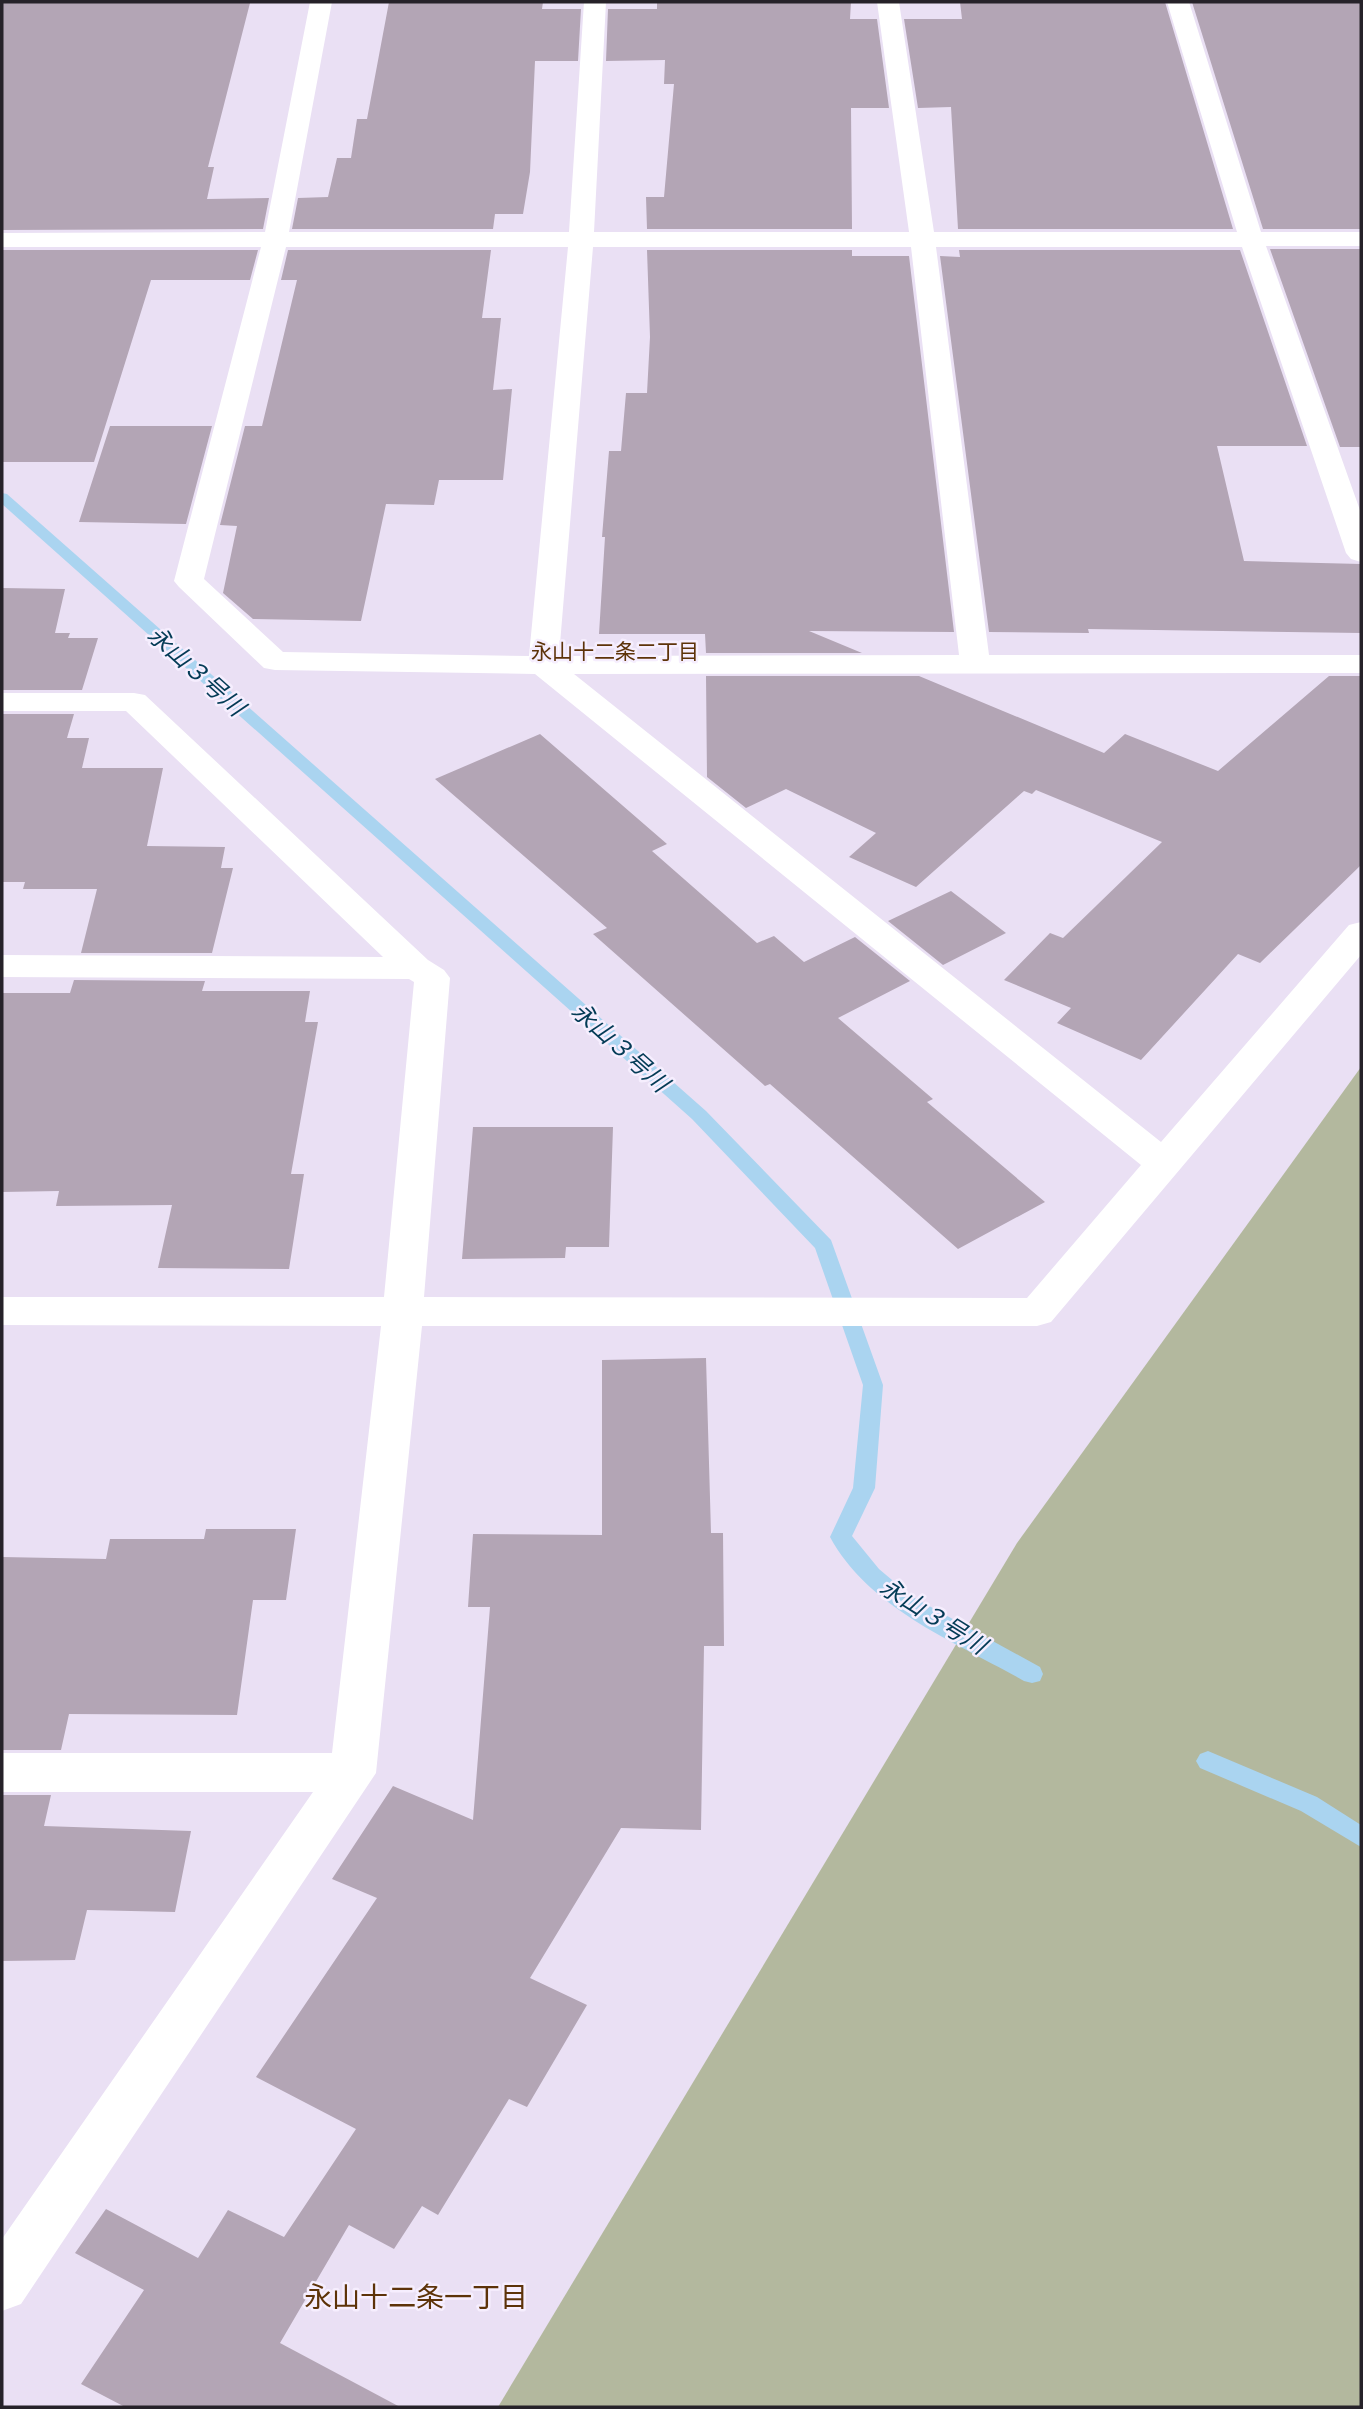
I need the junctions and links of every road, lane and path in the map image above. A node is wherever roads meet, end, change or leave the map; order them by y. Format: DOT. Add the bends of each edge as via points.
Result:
graph roads {
  1 [pos="321,2"];
  2 [pos="595,2"];
  3 [pos="888,2"];
  4 [pos="1178,2"];
  5 [pos="276,238"];
  6 [pos="581,239"];
  7 [pos="1251,239"];
  8 [pos="1361,239"];
  9 [pos="2,240"];
  10 [pos="923,240"];
  11 [pos="1361,553"];
  12 [pos="975,662"];
  13 [pos="1361,664"];
  14 [pos="543,665"];
  15 [pos="2,702"];
  16 [pos="1361,933"];
  17 [pos="2,966"];
  18 [pos="416,968"];
  19 [pos="1163,1163"];
  20 [pos="2,1311"];
  21 [pos="403,1311"];
  22 [pos="2,1772"];
  23 [pos="353,1773"];
  24 [pos="2,2285"];
  1 -- 5 [label="street"];
  2 -- 6 [label="street"];
  3 -- 10 [label="street"];
  4 -- 7 [label="street"];
  5 -- 6 [label="street"];
  5 -- 9 [label="street"];
  5 -- 14 [label="street" via="189,581 275,661"];
  6 -- 10 [label="street"];
  6 -- 14 [label="street"];
  7 -- 8 [label="street"];
  7 -- 10 [label="street"];
  7 -- 11 [label="street"];
  10 -- 12 [label="street"];
  12 -- 13 [label="street"];
  12 -- 14 [label="street"];
  14 -- 19 [label="street"];
  15 -- 18 [label="street" via="134,702"];
  16 -- 19 [label="street"];
  17 -- 18 [label="street"];
  18 -- 21 [label="street" via="432,978"];
  19 -- 21 [label="street" via="1037,1312"];
  20 -- 21 [label="street"];
  21 -- 23 [label="street"];
  22 -- 23 [label="street"];
  23 -- 24 [label="street"];
}
